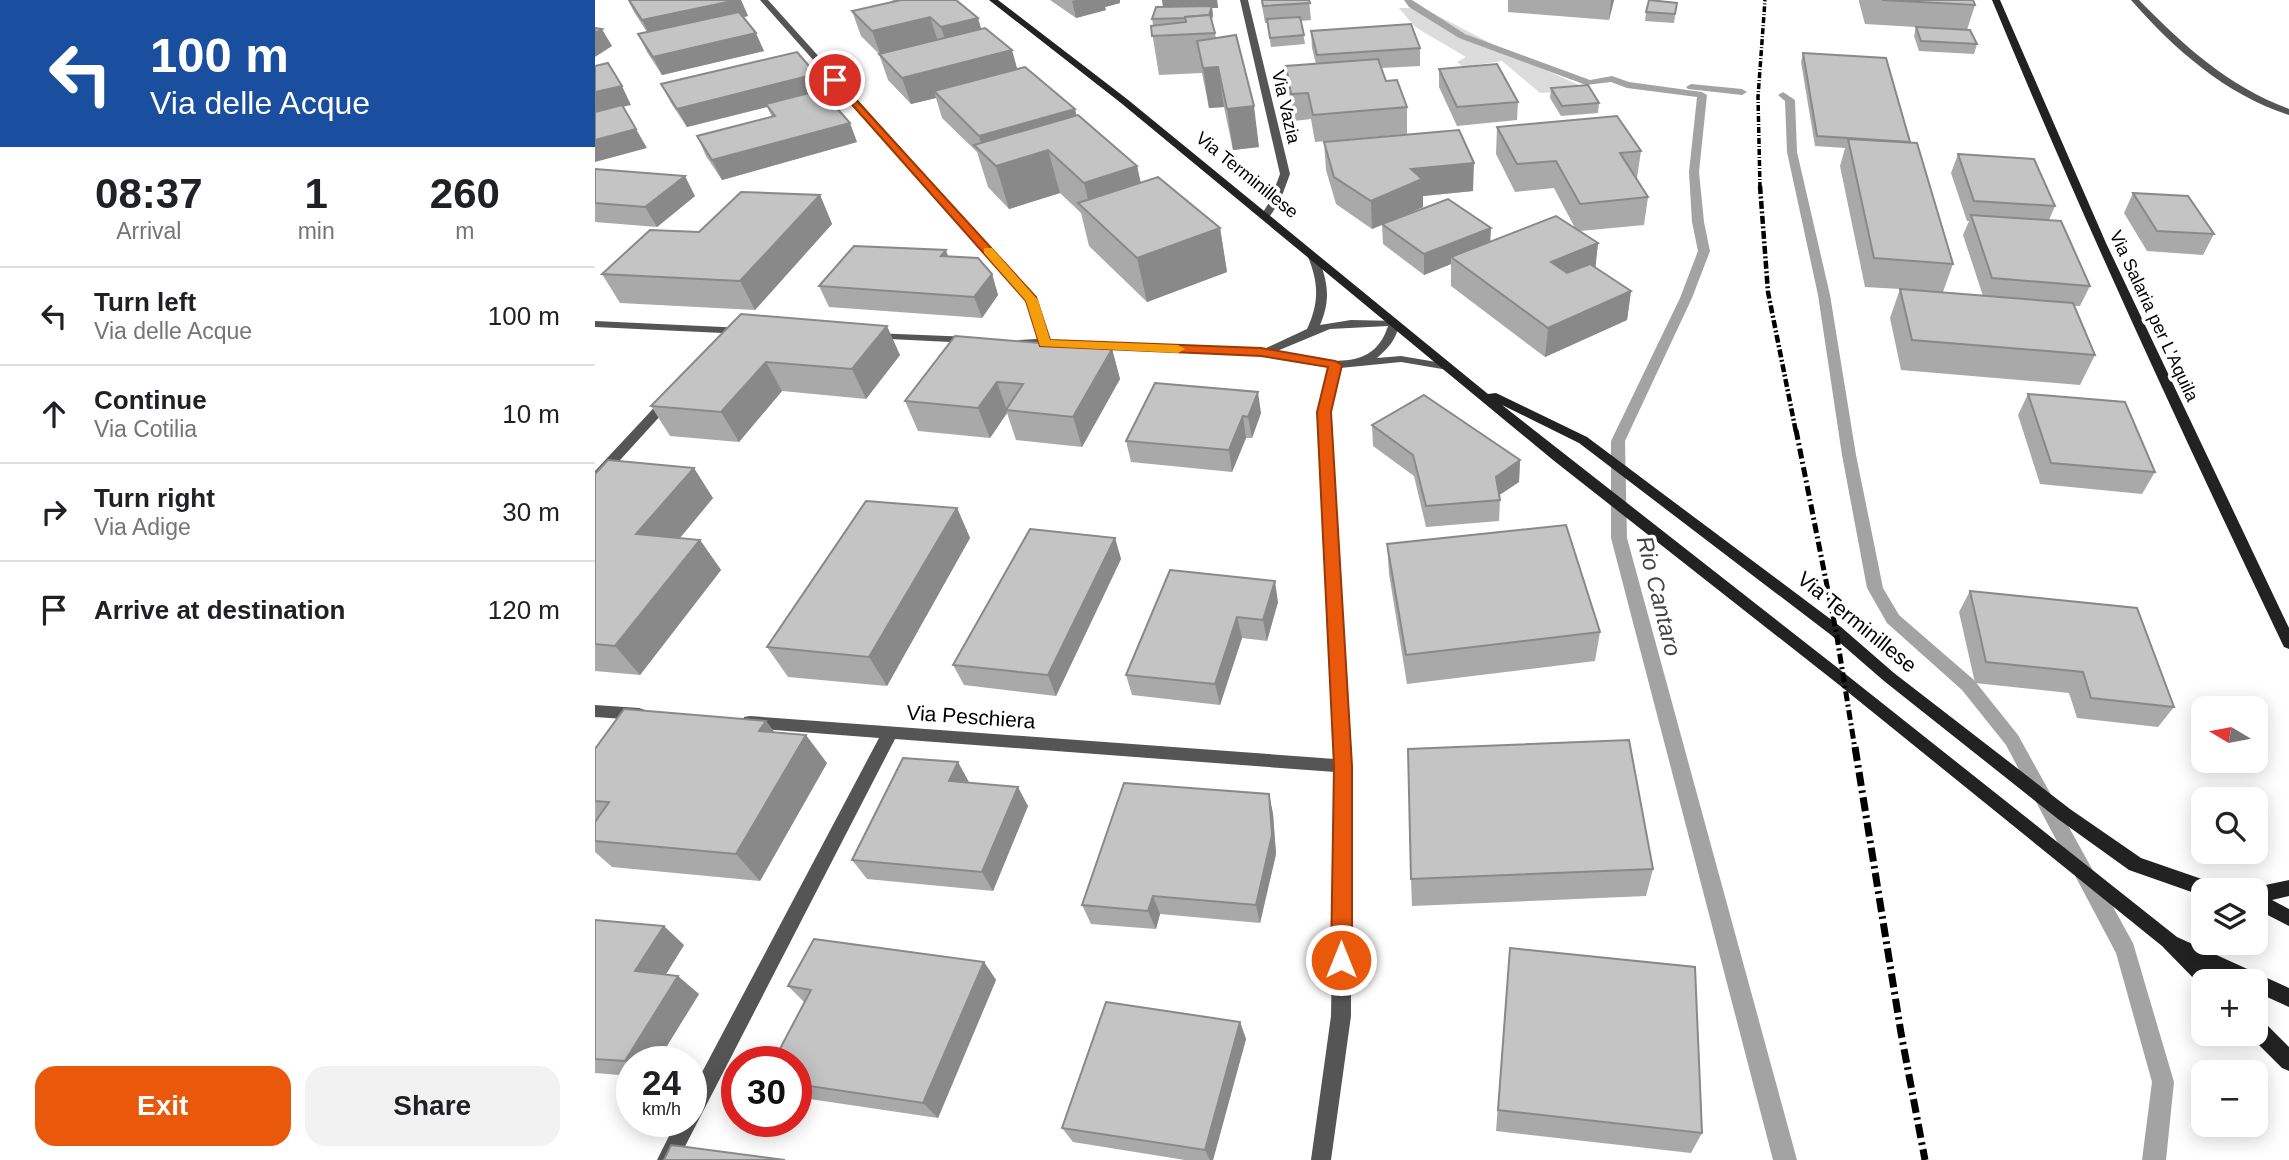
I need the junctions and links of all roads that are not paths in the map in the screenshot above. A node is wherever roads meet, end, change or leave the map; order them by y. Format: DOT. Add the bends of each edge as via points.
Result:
graph roads {
  1 [pos="764,0"];
  2 [pos="993,0"];
  3 [pos="1244,0"];
  4 [pos="1996,0"];
  5 [pos="2135,0"];
  6 [pos="2289,111"];
  7 [pos="1265,217"];
  8 [pos="1313,257"];
  9 [pos="1394,323"];
  10 [pos="595,324"];
  11 [pos="733,330"];
  12 [pos="761,331"];
  13 [pos="1311,331"];
  14 [pos="858,335"];
  15 [pos="724,340"];
  16 [pos="979,340"];
  17 [pos="1005,341"];
  18 [pos="1044,343"];
  19 [pos="1261,352"];
  20 [pos="1360,364"];
  21 [pos="1335,365"];
  22 [pos="1448,367"];
  23 [pos="1472,387"];
  24 [pos="678,390"];
  25 [pos="595,479"];
  26 [pos="2289,643"];
  27 [pos="595,711"];
  28 [pos="653,715"];
  29 [pos="732,721"];
  30 [pos="890,733"];
  31 [pos="1343,766"];
  32 [pos="2191,883"];
  33 [pos="2289,888"];
  34 [pos="2268,894"];
  35 [pos="2268,905"];
  36 [pos="2289,918"];
  37 [pos="2168,940"];
  38 [pos="2197,969"];
  39 [pos="2228,969"];
  40 [pos="2268,988"];
  41 [pos="2289,998"];
  42 [pos="2268,1040"];
  43 [pos="2289,1062"];
  44 [pos="707,1083"];
  45 [pos="679,1137"];
  46 [pos="667,1160"];
  47 [pos="1321,1160"];
  1 -- 18 [label="street" via="1032,300"];
  2 -- 7 [label="main road, Via Terminillese"];
  3 -- 7 [label="street, Via Vazia" via="1285,174"];
  4 -- 26 [label="main road, Via Salaria per L'Aquila" via="2053,139"];
  5 -- 6 [label="street" via="2215,76 2263,103"];
  7 -- 8 [label="main road, Via Terminillese"];
  8 -- 9 [label="main road, Via Terminillese"];
  8 -- 13 [label="street" via="1325,286 1323,307"];
  9 -- 13 [label="street"];
  9 -- 20 [label="street" via="1381,351"];
  9 -- 22 [label="main road, Via Terminillese"];
  10 -- 11 [label="street"];
  11 -- 12 [label="street"];
  11 -- 15 [label="street"];
  13 -- 19 [label="street" via="1288,346"];
  14 -- 16 [label="street"];
  17 -- 18 [label="street"];
  18 -- 19 [label="street"];
  19 -- 21 [label="street"];
  20 -- 21 [label="street"];
  20 -- 22 [label="street" via="1401,359"];
  21 -- 31 [label="street" via="1324,412"];
  22 -- 23 [label="main road, Via Terminillese"];
  23 -- 32 [label="main road, Via Terminillese" via="1583,440 1836,631 1888,677 2098,838 2135,864"];
  23 -- 37 [label="main road, Via Terminillese"];
  24 -- 25 [label="street"];
  27 -- 28 [label="street"];
  29 -- 30 [label="street, Via Peschiera"];
  30 -- 31 [label="street, Via Peschiera"];
  30 -- 44 [label="street"];
  31 -- 47 [label="street" via="1341,1016"];
  33 -- 34 [label="main road"];
  35 -- 36 [label="main road"];
  37 -- 38 [label="main road"];
  37 -- 39 [label="main road"];
  40 -- 41 [label="main road"];
  42 -- 43 [label="main road"];
  45 -- 46 [label="street"];
}
